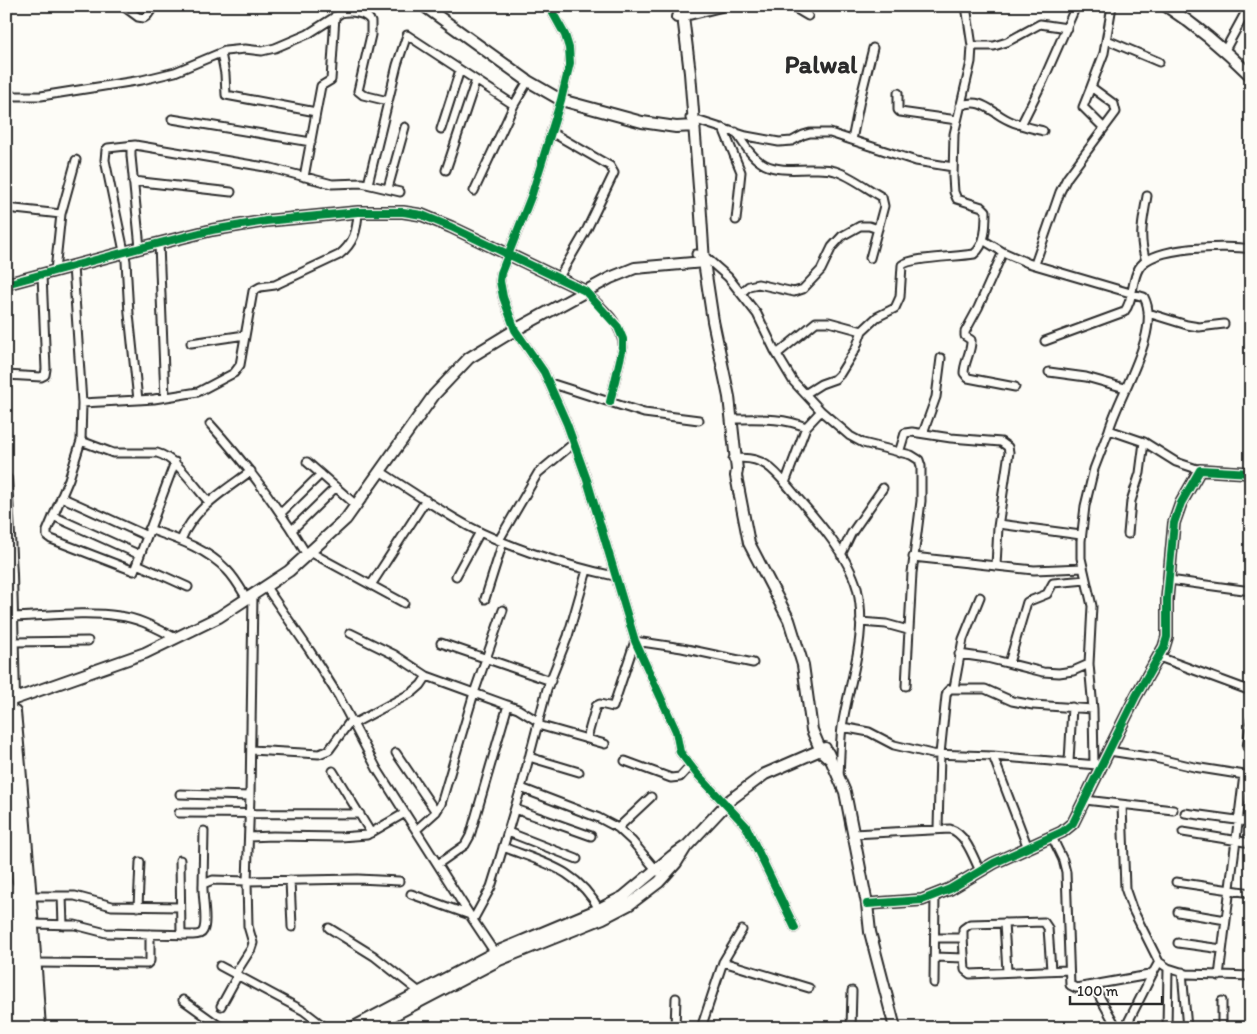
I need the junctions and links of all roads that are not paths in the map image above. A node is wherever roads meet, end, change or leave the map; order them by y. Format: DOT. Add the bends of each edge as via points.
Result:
graph roads {
  1 [pos="123,6"];
  2 [pos="154,6"];
  3 [pos="424,6"];
  4 [pos="549,6"];
  5 [pos="674,6"];
  6 [pos="721,6"];
  7 [pos="791,6"];
  8 [pos="966,6"];
  9 [pos="1076,6"];
  10 [pos="1112,6"];
  11 [pos="1166,6"];
  12 [pos="1249,6"];
  13 [pos="680,13"];
  14 [pos="335,16"];
  15 [pos="808,16"];
  16 [pos="1066,28"];
  17 [pos="1107,40"];
  18 [pos="972,46"];
  19 [pos="873,48"];
  20 [pos="1225,50"];
  21 [pos="221,53"];
  22 [pos="1159,62"];
  23 [pos="460,70"];
  24 [pos="1251,76"];
  25 [pos="476,80"];
  26 [pos="528,81"];
  27 [pos="1091,87"];
  28 [pos="898,93"];
  29 [pos="6,96"];
  30 [pos="561,100"];
  31 [pos="388,101"];
  32 [pos="514,105"];
  33 [pos="960,106"];
  34 [pos="316,112"];
  35 [pos="172,119"];
  36 [pos="957,120"];
  37 [pos="692,122"];
  38 [pos="1021,125"];
  39 [pos="405,127"];
  40 [pos="723,128"];
  41 [pos="1104,128"];
  42 [pos="441,129"];
  43 [pos="1043,131"];
  44 [pos="551,132"];
  45 [pos="736,132"];
  46 [pos="852,140"];
  47 [pos="311,142"];
  48 [pos="135,146"];
  49 [pos="76,160"];
  50 [pos="953,167"];
  51 [pos="446,170"];
  52 [pos="304,177"];
  53 [pos="133,181"];
  54 [pos="368,184"];
  55 [pos="388,188"];
  56 [pos="474,191"];
  57 [pos="231,192"];
  58 [pos="400,192"];
  59 [pos="1147,196"];
  60 [pos="6,208"];
  61 [pos="358,212"];
  62 [pos="61,214"];
  63 [pos="736,220"];
  64 [pos="878,229"];
  65 [pos="983,240"];
  66 [pos="159,244"];
  67 [pos="140,248"];
  68 [pos="1251,248"];
  69 [pos="125,252"];
  70 [pos="1003,252"];
  71 [pos="508,255"];
  72 [pos="700,258"];
  73 [pos="870,258"];
  74 [pos="1146,261"];
  75 [pos="1035,264"];
  76 [pos="73,266"];
  77 [pos="55,271"];
  78 [pos="42,275"];
  79 [pos="558,279"];
  80 [pos="6,284"];
  81 [pos="585,292"];
  82 [pos="741,293"];
  83 [pos="1132,293"];
  84 [pos="1148,313"];
  85 [pos="1224,324"];
  86 [pos="516,330"];
  87 [pos="862,331"];
  88 [pos="245,335"];
  89 [pos="1045,341"];
  90 [pos="191,343"];
  91 [pos="777,354"];
  92 [pos="941,358"];
  93 [pos="1049,372"];
  94 [pos="6,375"];
  95 [pos="550,383"];
  96 [pos="1015,387"];
  97 [pos="1125,388"];
  98 [pos="805,394"];
  99 [pos="165,398"];
  100 [pos="138,400"];
  101 [pos="610,402"];
  102 [pos="82,403"];
  103 [pos="821,410"];
  104 [pos="732,419"];
  105 [pos="698,420"];
  106 [pos="210,424"];
  107 [pos="806,427"];
  108 [pos="1109,430"];
  109 [pos="923,433"];
  110 [pos="81,441"];
  111 [pos="1144,442"];
  112 [pos="574,443"];
  113 [pos="899,453"];
  114 [pos="734,459"];
  115 [pos="175,462"];
  116 [pos="308,462"];
  117 [pos="1200,470"];
  118 [pos="251,471"];
  119 [pos="380,472"];
  120 [pos="1251,473"];
  121 [pos="321,474"];
  122 [pos="6,479"];
  123 [pos="785,483"];
  124 [pos="336,487"];
  125 [pos="883,488"];
  126 [pos="61,497"];
  127 [pos="426,500"];
  128 [pos="209,502"];
  129 [pos="356,505"];
  130 [pos="281,513"];
  131 [pos="53,516"];
  132 [pos="999,524"];
  133 [pos="292,530"];
  134 [pos="148,532"];
  135 [pos="480,532"];
  136 [pos="1128,534"];
  137 [pos="1081,535"];
  138 [pos="180,540"];
  139 [pos="501,541"];
  140 [pos="308,553"];
  141 [pos="140,555"];
  142 [pos="841,555"];
  143 [pos="913,558"];
  144 [pos="137,564"];
  145 [pos="996,566"];
  146 [pos="1083,568"];
  147 [pos="587,570"];
  148 [pos="456,576"];
  149 [pos="614,576"];
  150 [pos="1086,580"];
  151 [pos="1169,580"];
  152 [pos="371,585"];
  153 [pos="188,587"];
  154 [pos="266,587"];
  155 [pos="1251,591"];
  156 [pos="250,597"];
  157 [pos="980,597"];
  158 [pos="485,599"];
  159 [pos="404,603"];
  160 [pos="503,610"];
  161 [pos="12,617"];
  162 [pos="860,622"];
  163 [pos="908,630"];
  164 [pos="350,633"];
  165 [pos="176,638"];
  166 [pos="635,641"];
  167 [pos="13,642"];
  168 [pos="88,642"];
  169 [pos="441,643"];
  170 [pos="959,654"];
  171 [pos="1158,657"];
  172 [pos="486,659"];
  173 [pos="753,662"];
  174 [pos="1009,664"];
  175 [pos="1089,664"];
  176 [pos="6,673"];
  177 [pos="427,676"];
  178 [pos="551,681"];
  179 [pos="906,686"];
  180 [pos="954,688"];
  181 [pos="1251,692"];
  182 [pos="474,693"];
  183 [pos="9,701"];
  184 [pos="508,705"];
  185 [pos="1072,707"];
  186 [pos="1093,709"];
  187 [pos="1251,720"];
  188 [pos="352,722"];
  189 [pos="538,723"];
  190 [pos="842,727"];
  191 [pos="587,738"];
  192 [pos="6,744"];
  193 [pos="606,744"];
  194 [pos="1247,747"];
  195 [pos="823,749"];
  196 [pos="251,750"];
  197 [pos="1109,751"];
  198 [pos="396,753"];
  199 [pos="940,754"];
  200 [pos="993,756"];
  201 [pos="529,757"];
  202 [pos="625,762"];
  203 [pos="1070,762"];
  204 [pos="1098,765"];
  205 [pos="690,766"];
  206 [pos="333,771"];
  207 [pos="578,772"];
  208 [pos="839,776"];
  209 [pos="1247,776"];
  210 [pos="521,788"];
  211 [pos="1242,791"];
  212 [pos="1251,793"];
  213 [pos="180,794"];
  214 [pos="250,796"];
  215 [pos="651,797"];
  216 [pos="1085,800"];
  217 [pos="1122,804"];
  218 [pos="725,805"];
  219 [pos="515,809"];
  220 [pos="1173,810"];
  221 [pos="436,812"];
  222 [pos="179,813"];
  223 [pos="1186,813"];
  224 [pos="250,814"];
  225 [pos="360,814"];
  226 [pos="405,814"];
  227 [pos="1238,820"];
  228 [pos="1251,822"];
  229 [pos="618,828"];
  230 [pos="938,828"];
  231 [pos="416,830"];
  232 [pos="204,831"];
  233 [pos="508,832"];
  234 [pos="1183,832"];
  235 [pos="372,833"];
  236 [pos="853,834"];
  237 [pos="590,836"];
  238 [pos="249,837"];
  239 [pos="1052,837"];
  240 [pos="1235,840"];
  241 [pos="1251,843"];
  242 [pos="504,847"];
  243 [pos="686,847"];
  244 [pos="1028,848"];
  245 [pos="577,859"];
  246 [pos="180,860"];
  247 [pos="140,862"];
  248 [pos="438,864"];
  249 [pos="656,870"];
  250 [pos="980,871"];
  251 [pos="663,878"];
  252 [pos="290,880"];
  253 [pos="248,881"];
  254 [pos="398,881"];
  255 [pos="1176,882"];
  256 [pos="203,884"];
  257 [pos="6,887"];
  258 [pos="1229,889"];
  259 [pos="1251,893"];
  260 [pos="411,894"];
  261 [pos="935,894"];
  262 [pos="31,896"];
  263 [pos="62,896"];
  264 [pos="867,904"];
  265 [pos="138,907"];
  266 [pos="180,908"];
  267 [pos="1178,912"];
  268 [pos="601,914"];
  269 [pos="870,917"];
  270 [pos="472,918"];
  271 [pos="1226,920"];
  272 [pos="1004,923"];
  273 [pos="32,924"];
  274 [pos="63,925"];
  275 [pos="292,927"];
  276 [pos="329,928"];
  277 [pos="795,928"];
  278 [pos="742,930"];
  279 [pos="150,934"];
  280 [pos="180,934"];
  281 [pos="935,938"];
  282 [pos="962,938"];
  283 [pos="1178,943"];
  284 [pos="1222,949"];
  285 [pos="496,956"];
  286 [pos="935,957"];
  287 [pos="964,958"];
  288 [pos="723,962"];
  289 [pos="1159,962"];
  290 [pos="35,963"];
  291 [pos="220,966"];
  292 [pos="1168,968"];
  293 [pos="1051,970"];
  294 [pos="1068,970"];
  295 [pos="1007,971"];
  296 [pos="1154,971"];
  297 [pos="1182,972"];
  298 [pos="236,975"];
  299 [pos="1219,976"];
  300 [pos="1251,976"];
  301 [pos="934,983"];
  302 [pos="1093,985"];
  303 [pos="809,988"];
  304 [pos="852,992"];
  305 [pos="423,994"];
  306 [pos="676,998"];
  307 [pos="6,1000"];
  308 [pos="183,1000"];
  309 [pos="1222,1001"];
  310 [pos="221,1006"];
  311 [pos="369,1026"];
  312 [pos="1251,1027"];
  313 [pos="10,1028"];
  314 [pos="19,1028"];
  315 [pos="28,1028"];
  316 [pos="33,1028"];
  317 [pos="40,1028"];
  318 [pos="222,1028"];
  319 [pos="326,1028"];
  320 [pos="352,1028"];
  321 [pos="676,1028"];
  322 [pos="701,1028"];
  323 [pos="851,1028"];
  324 [pos="895,1028"];
  325 [pos="901,1028"];
  326 [pos="1117,1028"];
  327 [pos="1125,1028"];
  328 [pos="1167,1028"];
  329 [pos="1186,1028"];
  330 [pos="1222,1028"];
  331 [pos="1233,1028"];
  1 -- 2 [label="street" via="144,18"];
  3 -- 26 [label="street"];
  4 -- 30 [label="street" via="569,48 570,63"];
  5 -- 13 [label="street"];
  6 -- 13 [label="street"];
  7 -- 15 [label="street"];
  8 -- 18 [label="street"];
  9 -- 16 [label="street"];
  10 -- 17 [label="street"];
  11 -- 20 [label="street"];
  12 -- 20 [label="street"];
  13 -- 37 [label="street"];
  14 -- 21 [label="street" via="308,34 275,48"];
  14 -- 31 [label="street" via="346,12 369,17 371,35 358,91"];
  14 -- 34 [label="street" via="331,80 321,86"];
  16 -- 18 [label="street" via="1040,24 1007,42"];
  16 -- 38 [label="street"];
  17 -- 22 [label="street"];
  17 -- 27 [label="street"];
  18 -- 33 [label="street"];
  19 -- 46 [label="street"];
  20 -- 24 [label="street"];
  21 -- 29 [label="street" via="159,76 41,96"];
  21 -- 34 [label="street" via="226,95"];
  23 -- 25 [label="street"];
  23 -- 31 [label="street" via="407,35"];
  23 -- 42 [label="street"];
  25 -- 32 [label="street"];
  25 -- 51 [label="street"];
  26 -- 30 [label="street"];
  26 -- 32 [label="street"];
  27 -- 41 [label="street" via="1083,107"];
  27 -- 41 [label="street" via="1116,107"];
  28 -- 36 [label="street" via="900,112"];
  30 -- 37 [label="street" via="642,122 676,126"];
  30 -- 44 [label="street"];
  31 -- 54 [label="street"];
  32 -- 56 [label="street"];
  33 -- 36 [label="street"];
  33 -- 38 [label="street" via="981,104"];
  34 -- 47 [label="street"];
  35 -- 47 [label="street"];
  36 -- 50 [label="street"];
  37 -- 40 [label="street"];
  37 -- 72 [label="street"];
  38 -- 43 [label="street"];
  39 -- 55 [label="street"];
  40 -- 45 [label="street"];
  40 -- 63 [label="street" via="741,172"];
  41 -- 75 [label="street" via="1067,178"];
  44 -- 71 [label="street" via="532,194"];
  44 -- 79 [label="street" via="610,166 614,173"];
  45 -- 46 [label="street" via="779,142 792,142 803,135 820,132"];
  45 -- 64 [label="street" via="756,160 765,165 788,170 836,171 882,197 884,204"];
  46 -- 50 [label="street" via="916,161"];
  47 -- 52 [label="street"];
  48 -- 52 [label="street" via="251,164"];
  48 -- 53 [label="street" via="131,149"];
  48 -- 69 [label="street" via="111,146 105,154"];
  49 -- 62 [label="street"];
  50 -- 65 [label="street" via="957,199 986,211"];
  52 -- 54 [label="street" via="332,184"];
  53 -- 57 [label="street"];
  53 -- 67 [label="street"];
  54 -- 55 [label="street"];
  55 -- 58 [label="street"];
  59 -- 74 [label="street" via="1141,236"];
  60 -- 62 [label="street"];
  61 -- 66 [label="street" via="266,221 212,230"];
  61 -- 71 [label="street" via="422,215"];
  61 -- 88 [label="street" via="355,235 339,255 281,283 253,291"];
  62 -- 77 [label="street"];
  64 -- 73 [label="street"];
  64 -- 82 [label="street" via="860,226 842,236 832,247 822,270 803,289 794,292 758,284"];
  65 -- 70 [label="street"];
  65 -- 87 [label="street" via="974,254 916,259 902,265 898,304"];
  66 -- 67 [label="street"];
  66 -- 99 [label="street"];
  67 -- 69 [label="street"];
  68 -- 74 [label="street" via="1214,246 1168,253"];
  69 -- 76 [label="street"];
  69 -- 100 [label="street"];
  70 -- 75 [label="street"];
  70 -- 96 [label="street" via="965,332 971,344 964,373 968,378"];
  71 -- 79 [label="street"];
  71 -- 86 [label="street" via="500,281"];
  72 -- 81 [label="street" via="635,268"];
  72 -- 82 [label="street" via="728,277"];
  72 -- 104 [label="street"];
  72 -- 114 [label="street"];
  74 -- 83 [label="street" via="1138,270"];
  75 -- 83 [label="street"];
  76 -- 77 [label="street"];
  76 -- 102 [label="street"];
  77 -- 78 [label="street"];
  78 -- 80 [label="street"];
  78 -- 94 [label="street" via="45,375"];
  79 -- 81 [label="street"];
  81 -- 86 [label="street"];
  81 -- 101 [label="street" via="618,327 623,339"];
  82 -- 91 [label="street" via="758,314"];
  83 -- 84 [label="street" via="1144,297"];
  83 -- 89 [label="street" via="1126,309 1120,314"];
  84 -- 85 [label="street" via="1199,327"];
  84 -- 97 [label="street" via="1144,346"];
  86 -- 95 [label="street"];
  86 -- 119 [label="street" via="469,358 434,395"];
  87 -- 91 [label="street" via="816,322"];
  87 -- 98 [label="street" via="840,374"];
  88 -- 90 [label="street"];
  88 -- 99 [label="street" via="240,365 234,373 205,390"];
  91 -- 98 [label="street"];
  92 -- 109 [label="street" via="936,397"];
  93 -- 97 [label="street" via="1086,377"];
  95 -- 101 [label="street"];
  95 -- 112 [label="street"];
  97 -- 108 [label="street"];
  98 -- 103 [label="street"];
  99 -- 100 [label="street"];
  100 -- 102 [label="street"];
  101 -- 105 [label="street" via="644,413"];
  102 -- 110 [label="street"];
  103 -- 107 [label="street"];
  103 -- 113 [label="street" via="857,439"];
  104 -- 107 [label="street" via="777,419"];
  104 -- 114 [label="street"];
  106 -- 118 [label="street"];
  107 -- 123 [label="street"];
  108 -- 111 [label="street"];
  108 -- 137 [label="street" via="1094,469"];
  109 -- 113 [label="street" via="905,433"];
  109 -- 132 [label="street" via="1000,442 1008,447"];
  110 -- 115 [label="street" via="113,454 158,453"];
  110 -- 126 [label="street"];
  111 -- 117 [label="street" via="1176,462"];
  111 -- 136 [label="street" via="1140,473 1131,501"];
  112 -- 139 [label="street" via="538,473"];
  112 -- 149 [label="street"];
  113 -- 143 [label="street" via="916,458 921,466 921,500"];
  114 -- 123 [label="street" via="756,459"];
  114 -- 195 [label="street" via="748,535 789,620 803,665 812,730"];
  115 -- 128 [label="street"];
  115 -- 134 [label="street"];
  116 -- 121 [label="street"];
  117 -- 120 [label="street"];
  117 -- 151 [label="street" via="1174,522"];
  118 -- 128 [label="street"];
  118 -- 130 [label="street"];
  119 -- 127 [label="street"];
  119 -- 129 [label="street"];
  121 -- 124 [label="street"];
  121 -- 130 [label="street"];
  122 -- 161 [label="street"];
  123 -- 142 [label="street"];
  124 -- 129 [label="street"];
  124 -- 133 [label="street"];
  125 -- 142 [label="street" via="851,534"];
  126 -- 131 [label="street"];
  126 -- 134 [label="street"];
  127 -- 135 [label="street"];
  127 -- 152 [label="street"];
  128 -- 138 [label="street" via="191,521"];
  129 -- 140 [label="street" via="346,519"];
  130 -- 133 [label="street"];
  131 -- 141 [label="street"];
  131 -- 144 [label="street" via="47,534 51,539 131,571"];
  132 -- 137 [label="street"];
  132 -- 145 [label="street"];
  133 -- 140 [label="street"];
  134 -- 138 [label="street"];
  134 -- 141 [label="street"];
  135 -- 139 [label="street"];
  135 -- 148 [label="street"];
  137 -- 146 [label="street"];
  138 -- 156 [label="street" via="221,564"];
  139 -- 147 [label="street"];
  139 -- 158 [label="street"];
  140 -- 152 [label="street"];
  140 -- 154 [label="street"];
  141 -- 144 [label="street"];
  142 -- 162 [label="street" via="856,587"];
  143 -- 145 [label="street"];
  143 -- 163 [label="street"];
  144 -- 153 [label="street"];
  145 -- 146 [label="street" via="1034,570"];
  146 -- 150 [label="street"];
  147 -- 149 [label="street"];
  147 -- 178 [label="street"];
  149 -- 166 [label="street"];
  150 -- 174 [label="street" via="1053,583 1045,596 1027,602"];
  150 -- 175 [label="street" via="1092,606"];
  151 -- 155 [label="street"];
  151 -- 171 [label="street" via="1166,637"];
  152 -- 159 [label="street"];
  154 -- 156 [label="street"];
  154 -- 188 [label="street" via="310,651"];
  156 -- 165 [label="street"];
  156 -- 196 [label="street"];
  157 -- 170 [label="street"];
  160 -- 172 [label="street"];
  161 -- 165 [label="street" via="120,616 140,621"];
  161 -- 167 [label="street"];
  162 -- 163 [label="street"];
  162 -- 190 [label="street" via="859,650"];
  163 -- 179 [label="street"];
  164 -- 177 [label="street"];
  165 -- 183 [label="street" via="145,653"];
  166 -- 173 [label="street"];
  166 -- 191 [label="street" via="613,706 596,706"];
  166 -- 205 [label="street" via="676,732 680,752"];
  167 -- 168 [label="street"];
  167 -- 183 [label="street"];
  169 -- 172 [label="street"];
  170 -- 174 [label="street"];
  170 -- 180 [label="street"];
  171 -- 181 [label="street"];
  171 -- 197 [label="street"];
  172 -- 178 [label="street"];
  172 -- 182 [label="street"];
  174 -- 175 [label="street" via="1059,673"];
  175 -- 186 [label="street"];
  176 -- 183 [label="highway"];
  177 -- 182 [label="street"];
  177 -- 188 [label="street" via="414,692"];
  178 -- 189 [label="street"];
  180 -- 185 [label="street" via="988,690 1012,701 1033,705"];
  180 -- 199 [label="street" via="946,692"];
  182 -- 184 [label="street"];
  182 -- 221 [label="street" via="446,789"];
  183 -- 262 [label="street"];
  183 -- 316 [label="highway" via="26,977"];
  184 -- 189 [label="street"];
  184 -- 248 [label="street" via="470,836 465,845"];
  185 -- 186 [label="street"];
  185 -- 203 [label="street"];
  186 -- 204 [label="street"];
  187 -- 194 [label="street"];
  188 -- 196 [label="street" via="328,750 319,754"];
  188 -- 226 [label="street"];
  189 -- 191 [label="street"];
  189 -- 201 [label="street"];
  190 -- 199 [label="street" via="875,734 894,745"];
  190 -- 208 [label="street"];
  191 -- 193 [label="street"];
  192 -- 315 [label="highway" via="21,980"];
  195 -- 208 [label="street"];
  195 -- 218 [label="street" via="765,774"];
  196 -- 214 [label="street"];
  197 -- 204 [label="street"];
  197 -- 209 [label="street"];
  198 -- 221 [label="street"];
  199 -- 200 [label="street"];
  199 -- 230 [label="street"];
  200 -- 203 [label="street"];
  200 -- 244 [label="street"];
  201 -- 207 [label="street"];
  201 -- 210 [label="street"];
  202 -- 205 [label="street" via="671,778 680,777"];
  203 -- 204 [label="street"];
  204 -- 216 [label="street"];
  205 -- 218 [label="street"];
  206 -- 225 [label="street"];
  208 -- 236 [label="street"];
  209 -- 211 [label="street"];
  210 -- 219 [label="street"];
  210 -- 229 [label="street"];
  211 -- 212 [label="street"];
  211 -- 227 [label="street"];
  213 -- 214 [label="street"];
  214 -- 224 [label="street"];
  215 -- 229 [label="street"];
  216 -- 217 [label="street"];
  216 -- 239 [label="street" via="1073,823"];
  217 -- 220 [label="street"];
  217 -- 289 [label="street" via="1124,888"];
  218 -- 243 [label="street"];
  218 -- 277 [label="street" via="746,826"];
  219 -- 233 [label="street"];
  219 -- 237 [label="street"];
  221 -- 231 [label="street"];
  222 -- 224 [label="street"];
  223 -- 227 [label="street"];
  224 -- 225 [label="street"];
  224 -- 238 [label="street"];
  225 -- 235 [label="street"];
  226 -- 231 [label="street"];
  226 -- 235 [label="street"];
  227 -- 228 [label="street"];
  227 -- 240 [label="street"];
  229 -- 249 [label="street"];
  230 -- 236 [label="street"];
  230 -- 250 [label="street" via="960,834"];
  231 -- 248 [label="street"];
  232 -- 256 [label="street"];
  233 -- 242 [label="street"];
  233 -- 245 [label="street"];
  234 -- 240 [label="street"];
  235 -- 238 [label="street" via="340,837"];
  236 -- 264 [label="street"];
  238 -- 253 [label="street"];
  239 -- 244 [label="street"];
  239 -- 294 [label="street" via="1066,872"];
  240 -- 241 [label="street"];
  240 -- 258 [label="street"];
  242 -- 268 [label="street" via="574,878"];
  242 -- 270 [label="street" via="491,887"];
  243 -- 249 [label="street"];
  243 -- 251 [label="street"];
  244 -- 250 [label="street"];
  246 -- 266 [label="street"];
  247 -- 265 [label="street"];
  248 -- 270 [label="street"];
  249 -- 251 [label="street"];
  249 -- 268 [label="street"];
  250 -- 261 [label="street"];
  251 -- 268 [label="street" via="641,897"];
  252 -- 253 [label="street"];
  252 -- 254 [label="street"];
  252 -- 275 [label="street"];
  253 -- 256 [label="street" via="213,880"];
  253 -- 298 [label="street" via="248,926 253,943"];
  255 -- 258 [label="street"];
  256 -- 280 [label="street" via="204,931 201,934"];
  257 -- 314 [label="highway"];
  258 -- 259 [label="street"];
  258 -- 271 [label="street"];
  260 -- 270 [label="street"];
  261 -- 264 [label="street" via="922,900"];
  261 -- 281 [label="street"];
  262 -- 263 [label="street"];
  262 -- 273 [label="street"];
  263 -- 265 [label="street" via="112,906"];
  263 -- 274 [label="street"];
  264 -- 269 [label="street"];
  265 -- 266 [label="street"];
  266 -- 280 [label="street"];
  267 -- 271 [label="street"];
  268 -- 285 [label="street"];
  269 -- 324 [label="street" via="870,932"];
  269 -- 325 [label="street"];
  270 -- 285 [label="street"];
  271 -- 284 [label="street"];
  272 -- 282 [label="street" via="970,924 963,929"];
  272 -- 293 [label="street" via="1046,924"];
  272 -- 295 [label="street"];
  273 -- 274 [label="street"];
  273 -- 290 [label="street"];
  274 -- 279 [label="street" via="106,933"];
  276 -- 305 [label="street" via="374,956"];
  278 -- 288 [label="street"];
  279 -- 280 [label="street"];
  279 -- 290 [label="street" via="148,964"];
  281 -- 282 [label="street"];
  281 -- 286 [label="street"];
  282 -- 287 [label="street"];
  283 -- 284 [label="street"];
  284 -- 299 [label="street"];
  285 -- 305 [label="street"];
  286 -- 287 [label="street"];
  286 -- 301 [label="street"];
  287 -- 295 [label="street" via="967,973"];
  288 -- 303 [label="street"];
  288 -- 322 [label="street"];
  289 -- 292 [label="street"];
  289 -- 296 [label="street"];
  290 -- 317 [label="street"];
  291 -- 298 [label="street"];
  292 -- 297 [label="street"];
  292 -- 328 [label="street"];
  293 -- 294 [label="street"];
  293 -- 295 [label="street"];
  294 -- 302 [label="street" via="1072,987"];
  296 -- 302 [label="street" via="1149,975"];
  296 -- 327 [label="street"];
  297 -- 299 [label="street"];
  297 -- 329 [label="street"];
  298 -- 310 [label="street"];
  298 -- 319 [label="street" via="304,1011"];
  299 -- 300 [label="street"];
  302 -- 326 [label="street"];
  304 -- 323 [label="street"];
  305 -- 311 [label="street"];
  306 -- 321 [label="street"];
  307 -- 313 [label="highway"];
  308 -- 318 [label="street"];
  309 -- 330 [label="street"];
  311 -- 320 [label="street"];
  312 -- 331 [label="street"];
}
